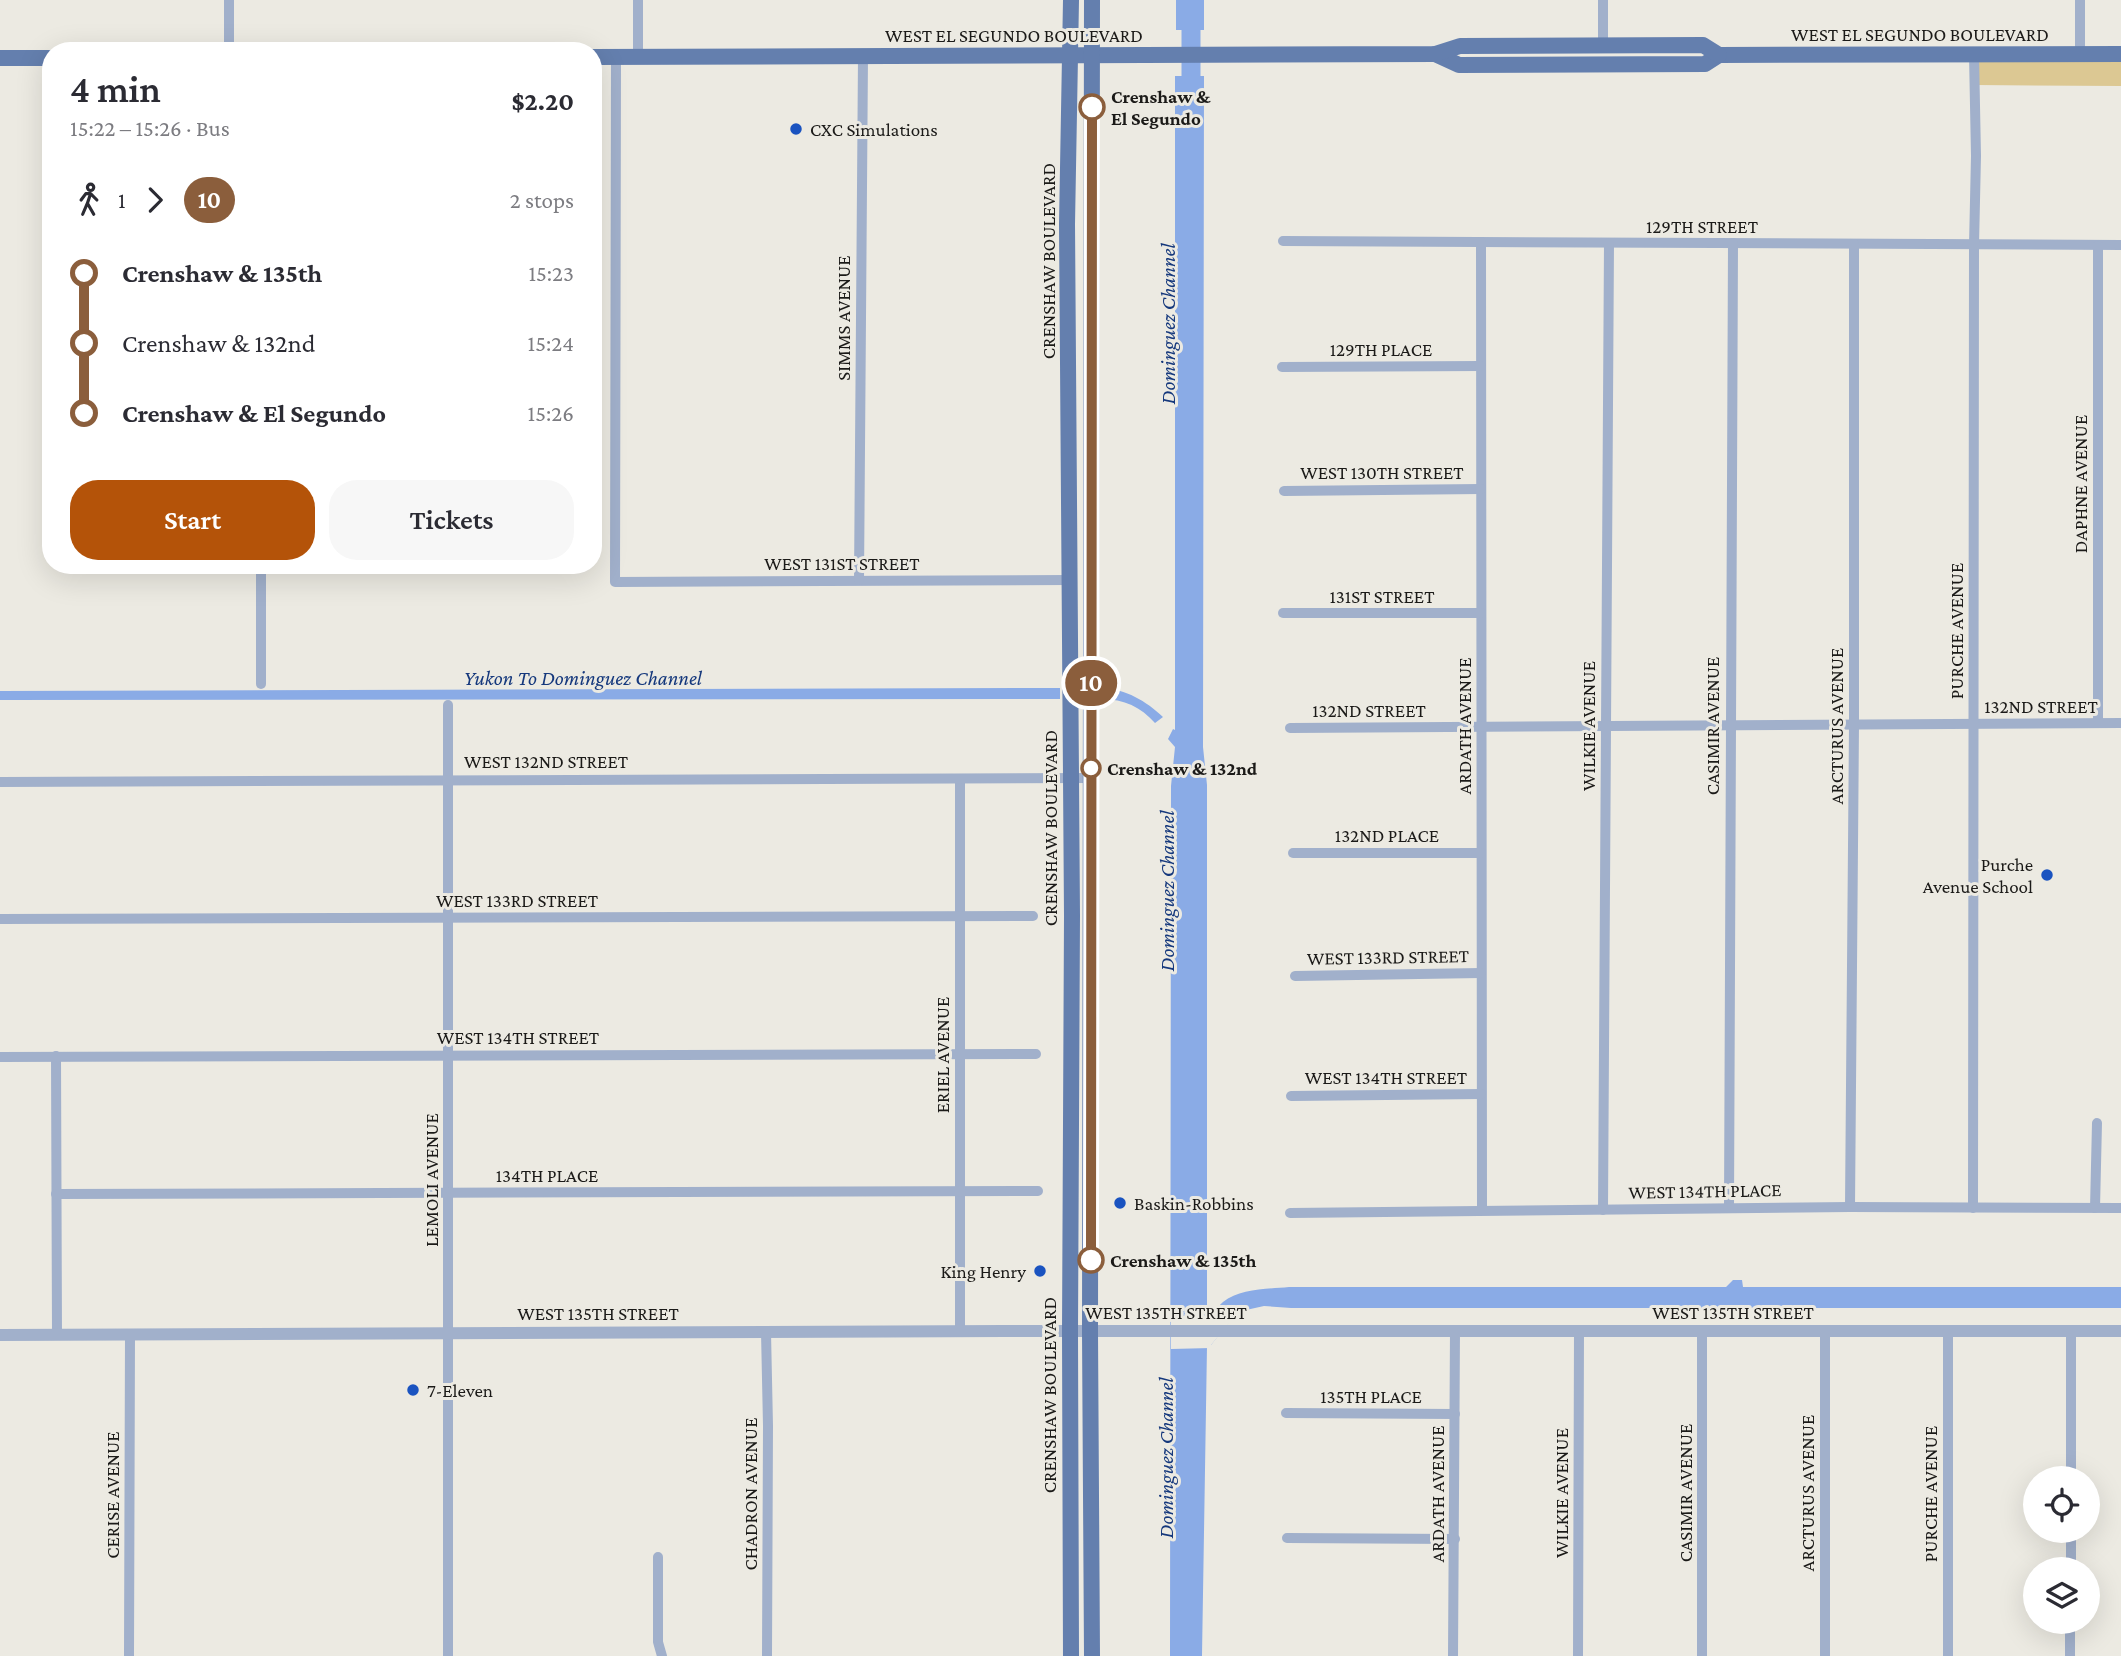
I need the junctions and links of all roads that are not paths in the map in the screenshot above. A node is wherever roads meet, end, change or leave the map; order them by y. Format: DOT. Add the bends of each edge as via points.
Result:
graph roads {
  1 [pos="229,0"];
  2 [pos="638,0"];
  3 [pos="1071,0"];
  4 [pos="1092,0"];
  5 [pos="1603,0"];
  6 [pos="2080,0"];
  7 [pos="229,42"];
  8 [pos="1603,45"];
  9 [pos="1435,54"];
  10 [pos="2080,54"];
  11 [pos="2121,54"];
  12 [pos="1719,55"];
  13 [pos="1974,55"];
  14 [pos="863,56"];
  15 [pos="1070,56"];
  16 [pos="1092,56"];
  17 [pos="602,57"];
  18 [pos="616,57"];
  19 [pos="638,57"];
  20 [pos="0,58"];
  21 [pos="42,58"];
  22 [pos="1283,241"];
  23 [pos="1481,242"];
  24 [pos="1609,243"];
  25 [pos="1733,243"];
  26 [pos="1854,244"];
  27 [pos="1974,245"];
  28 [pos="2121,245"];
  29 [pos="2098,246"];
  30 [pos="1481,366"];
  31 [pos="1282,367"];
  32 [pos="1481,489"];
  33 [pos="1284,491"];
  34 [pos="261,574"];
  35 [pos="859,580"];
  36 [pos="1070,580"];
  37 [pos="1091,580"];
  38 [pos="1283,613"];
  39 [pos="1481,613"];
  40 [pos="261,684"];
  41 [pos="447,705"];
  42 [pos="2098,723"];
  43 [pos="2121,723"];
  44 [pos="1974,724"];
  45 [pos="1854,725"];
  46 [pos="1730,726"];
  47 [pos="1481,727"];
  48 [pos="1606,727"];
  49 [pos="1290,729"];
  50 [pos="1071,778"];
  51 [pos="1092,778"];
  52 [pos="447,779"];
  53 [pos="960,779"];
  54 [pos="0,782"];
  55 [pos="1293,853"];
  56 [pos="1481,853"];
  57 [pos="1033,916"];
  58 [pos="960,917"];
  59 [pos="448,918"];
  60 [pos="0,919"];
  61 [pos="1481,973"];
  62 [pos="1295,976"];
  63 [pos="959,1052"];
  64 [pos="447,1054"];
  65 [pos="1036,1054"];
  66 [pos="55,1056"];
  67 [pos="0,1057"];
  68 [pos="1481,1094"];
  69 [pos="1291,1096"];
  70 [pos="2096,1123"];
  71 [pos="1038,1191"];
  72 [pos="960,1192"];
  73 [pos="449,1193"];
  74 [pos="56,1194"];
  75 [pos="1850,1207"];
  76 [pos="1729,1208"];
  77 [pos="1973,1208"];
  78 [pos="2095,1208"];
  79 [pos="2121,1208"];
  80 [pos="1482,1210"];
  81 [pos="1603,1210"];
  82 [pos="1290,1213"];
  83 [pos="1578,1330"];
  84 [pos="960,1331"];
  85 [pos="1070,1331"];
  86 [pos="1455,1331"];
  87 [pos="1702,1331"];
  88 [pos="1825,1331"];
  89 [pos="1948,1331"];
  90 [pos="2071,1331"];
  91 [pos="2121,1331"];
  92 [pos="766,1332"];
  93 [pos="1090,1332"];
  94 [pos="448,1333"];
  95 [pos="0,1335"];
  96 [pos="57,1335"];
  97 [pos="130,1335"];
  98 [pos="1286,1413"];
  99 [pos="1455,1414"];
  100 [pos="2071,1466"];
  101 [pos="1070,1495"];
  102 [pos="1091,1495"];
  103 [pos="1287,1538"];
  104 [pos="1455,1539"];
  105 [pos="658,1557"];
  106 [pos="2070,1634"];
  107 [pos="129,1656"];
  108 [pos="448,1656"];
  109 [pos="662,1656"];
  110 [pos="767,1656"];
  111 [pos="1071,1656"];
  112 [pos="1092,1656"];
  113 [pos="1453,1656"];
  114 [pos="1578,1656"];
  115 [pos="1702,1656"];
  116 [pos="1825,1656"];
  117 [pos="1948,1656"];
  118 [pos="2070,1656"];
  1 -- 7 [label="street"];
  2 -- 19 [label="street"];
  3 -- 15 [label="main road, CRENSHAW BOULEVARD"];
  4 -- 16 [label="main road"];
  5 -- 8 [label="street"];
  6 -- 10 [label="street"];
  8 -- 9 [label="main road, WEST EL SEGUNDO BOULEVARD" via="1592,54"];
  8 -- 12 [label="main road, WEST EL SEGUNDO BOULEVARD" via="1703,45"];
  9 -- 12 [label="main road, WEST EL SEGUNDO BOULEVARD" via="1460,65 1705,64"];
  9 -- 16 [label="main road, WEST EL SEGUNDO BOULEVARD"];
  10 -- 11 [label="main road, WEST EL SEGUNDO BOULEVARD"];
  10 -- 13 [label="main road, WEST EL SEGUNDO BOULEVARD"];
  12 -- 13 [label="main road, WEST EL SEGUNDO BOULEVARD"];
  13 -- 27 [label="street, PURCHE AVENUE"];
  14 -- 15 [label="main road, WEST EL SEGUNDO BOULEVARD"];
  14 -- 19 [label="main road, WEST EL SEGUNDO BOULEVARD"];
  14 -- 35 [label="street, SIMMS AVENUE"];
  15 -- 16 [label="main road, WEST EL SEGUNDO BOULEVARD"];
  15 -- 36 [label="main road, CRENSHAW BOULEVARD"];
  16 -- 37 [label="main road"];
  17 -- 18 [label="main road, WEST EL SEGUNDO BOULEVARD"];
  18 -- 19 [label="main road, WEST EL SEGUNDO BOULEVARD"];
  18 -- 35 [label="street, WEST 131ST STREET" via="615,582"];
  20 -- 21 [label="main road"];
  22 -- 23 [label="street, 129TH STREET"];
  23 -- 24 [label="street, 129TH STREET"];
  23 -- 30 [label="street, ARDATH AVENUE"];
  24 -- 25 [label="street, 129TH STREET"];
  24 -- 48 [label="street, WILKIE AVENUE"];
  25 -- 26 [label="street, 129TH STREET"];
  25 -- 46 [label="street, CASIMIR AVENUE"];
  26 -- 27 [label="street, 129TH STREET"];
  26 -- 45 [label="street, ARCTURUS AVENUE"];
  27 -- 29 [label="street, 129TH STREET"];
  27 -- 44 [label="street, PURCHE AVENUE"];
  28 -- 29 [label="street, 129TH STREET"];
  29 -- 42 [label="street, DAPHNE AVENUE"];
  30 -- 31 [label="street, 129TH PLACE"];
  30 -- 32 [label="street, ARDATH AVENUE"];
  32 -- 33 [label="street, WEST 130TH STREET"];
  32 -- 39 [label="street, ARDATH AVENUE"];
  34 -- 40 [label="street"];
  35 -- 36 [label="street, WEST 131ST STREET"];
  36 -- 37 [label="main road"];
  36 -- 50 [label="main road, CRENSHAW BOULEVARD"];
  37 -- 51 [label="main road"];
  38 -- 39 [label="street, 131ST STREET"];
  39 -- 47 [label="street, ARDATH AVENUE"];
  41 -- 52 [label="street, LEMOLI AVENUE"];
  42 -- 43 [label="street, 132ND STREET"];
  42 -- 44 [label="street, 132ND STREET"];
  44 -- 45 [label="street, 132ND STREET"];
  44 -- 77 [label="street, PURCHE AVENUE"];
  45 -- 46 [label="street, 132ND STREET"];
  45 -- 75 [label="street, ARCTURUS AVENUE"];
  46 -- 48 [label="street, 132ND STREET"];
  46 -- 76 [label="street, CASIMIR AVENUE"];
  47 -- 48 [label="street, 132ND STREET"];
  47 -- 49 [label="street, 132ND STREET"];
  47 -- 56 [label="street, ARDATH AVENUE"];
  48 -- 81 [label="street, WILKIE AVENUE"];
  50 -- 51 [label="street, WEST 132ND STREET"];
  50 -- 53 [label="street, WEST 132ND STREET"];
  50 -- 85 [label="main road, CRENSHAW BOULEVARD"];
  51 -- 93 [label="main road"];
  52 -- 53 [label="street, WEST 132ND STREET"];
  52 -- 54 [label="street, WEST 132ND STREET"];
  52 -- 59 [label="street, LEMOLI AVENUE"];
  53 -- 58 [label="street, ERIEL AVENUE"];
  55 -- 56 [label="street, 132ND PLACE"];
  56 -- 61 [label="street, ARDATH AVENUE"];
  57 -- 58 [label="street, WEST 133RD STREET"];
  58 -- 59 [label="street, WEST 133RD STREET"];
  58 -- 63 [label="street, ERIEL AVENUE"];
  59 -- 60 [label="street, WEST 133RD STREET"];
  59 -- 64 [label="street, LEMOLI AVENUE"];
  61 -- 62 [label="street, WEST 133RD STREET"];
  61 -- 68 [label="street, ARDATH AVENUE"];
  63 -- 64 [label="street, WEST 134TH STREET"];
  63 -- 65 [label="street, WEST 134TH STREET"];
  63 -- 72 [label="street, ERIEL AVENUE"];
  64 -- 66 [label="street, WEST 134TH STREET"];
  64 -- 73 [label="street, LEMOLI AVENUE"];
  66 -- 67 [label="street, WEST 134TH STREET"];
  66 -- 74 [label="street"];
  68 -- 69 [label="street, WEST 134TH STREET"];
  68 -- 80 [label="street, ARDATH AVENUE"];
  70 -- 78 [label="street"];
  71 -- 72 [label="street, 134TH PLACE"];
  72 -- 73 [label="street, 134TH PLACE"];
  72 -- 84 [label="street, ERIEL AVENUE"];
  73 -- 74 [label="street, 134TH PLACE"];
  73 -- 94 [label="street, LEMOLI AVENUE"];
  74 -- 96 [label="street"];
  75 -- 76 [label="street, WEST 134TH PLACE"];
  75 -- 77 [label="street, WEST 134TH PLACE"];
  76 -- 81 [label="street, WEST 134TH PLACE"];
  77 -- 78 [label="street, WEST 134TH PLACE"];
  78 -- 79 [label="street, WEST 134TH PLACE"];
  80 -- 81 [label="street, WEST 134TH PLACE"];
  80 -- 82 [label="street, WEST 134TH PLACE"];
  83 -- 86 [label="street, WEST 135TH STREET"];
  83 -- 87 [label="street, WEST 135TH STREET"];
  83 -- 114 [label="street, WILKIE AVENUE"];
  84 -- 85 [label="street, WEST 135TH STREET"];
  84 -- 92 [label="street, WEST 135TH STREET"];
  85 -- 93 [label="street, WEST 135TH STREET"];
  85 -- 101 [label="main road, CRENSHAW BOULEVARD"];
  86 -- 93 [label="street, WEST 135TH STREET"];
  86 -- 99 [label="street, ARDATH AVENUE"];
  87 -- 88 [label="street, WEST 135TH STREET"];
  87 -- 115 [label="street, CASIMIR AVENUE"];
  88 -- 89 [label="street, WEST 135TH STREET"];
  88 -- 116 [label="street, ARCTURUS AVENUE"];
  89 -- 90 [label="street, WEST 135TH STREET"];
  89 -- 117 [label="street, PURCHE AVENUE"];
  90 -- 91 [label="street, WEST 135TH STREET"];
  90 -- 100 [label="street"];
  92 -- 94 [label="street, WEST 135TH STREET"];
  92 -- 110 [label="street, CHADRON AVENUE"];
  93 -- 102 [label="main road"];
  94 -- 97 [label="street, WEST 135TH STREET"];
  94 -- 108 [label="street, LEMOLI AVENUE"];
  95 -- 96 [label="street, WEST 135TH STREET"];
  96 -- 97 [label="street, WEST 135TH STREET"];
  97 -- 107 [label="street, CERISE AVENUE"];
  98 -- 99 [label="street, 135TH PLACE"];
  99 -- 104 [label="street, ARDATH AVENUE"];
  101 -- 102 [label="main road"];
  101 -- 111 [label="main road, CRENSHAW BOULEVARD"];
  102 -- 112 [label="main road"];
  103 -- 104 [label="street"];
  104 -- 113 [label="street, ARDATH AVENUE"];
  105 -- 109 [label="street"];
  106 -- 118 [label="street"];
}
